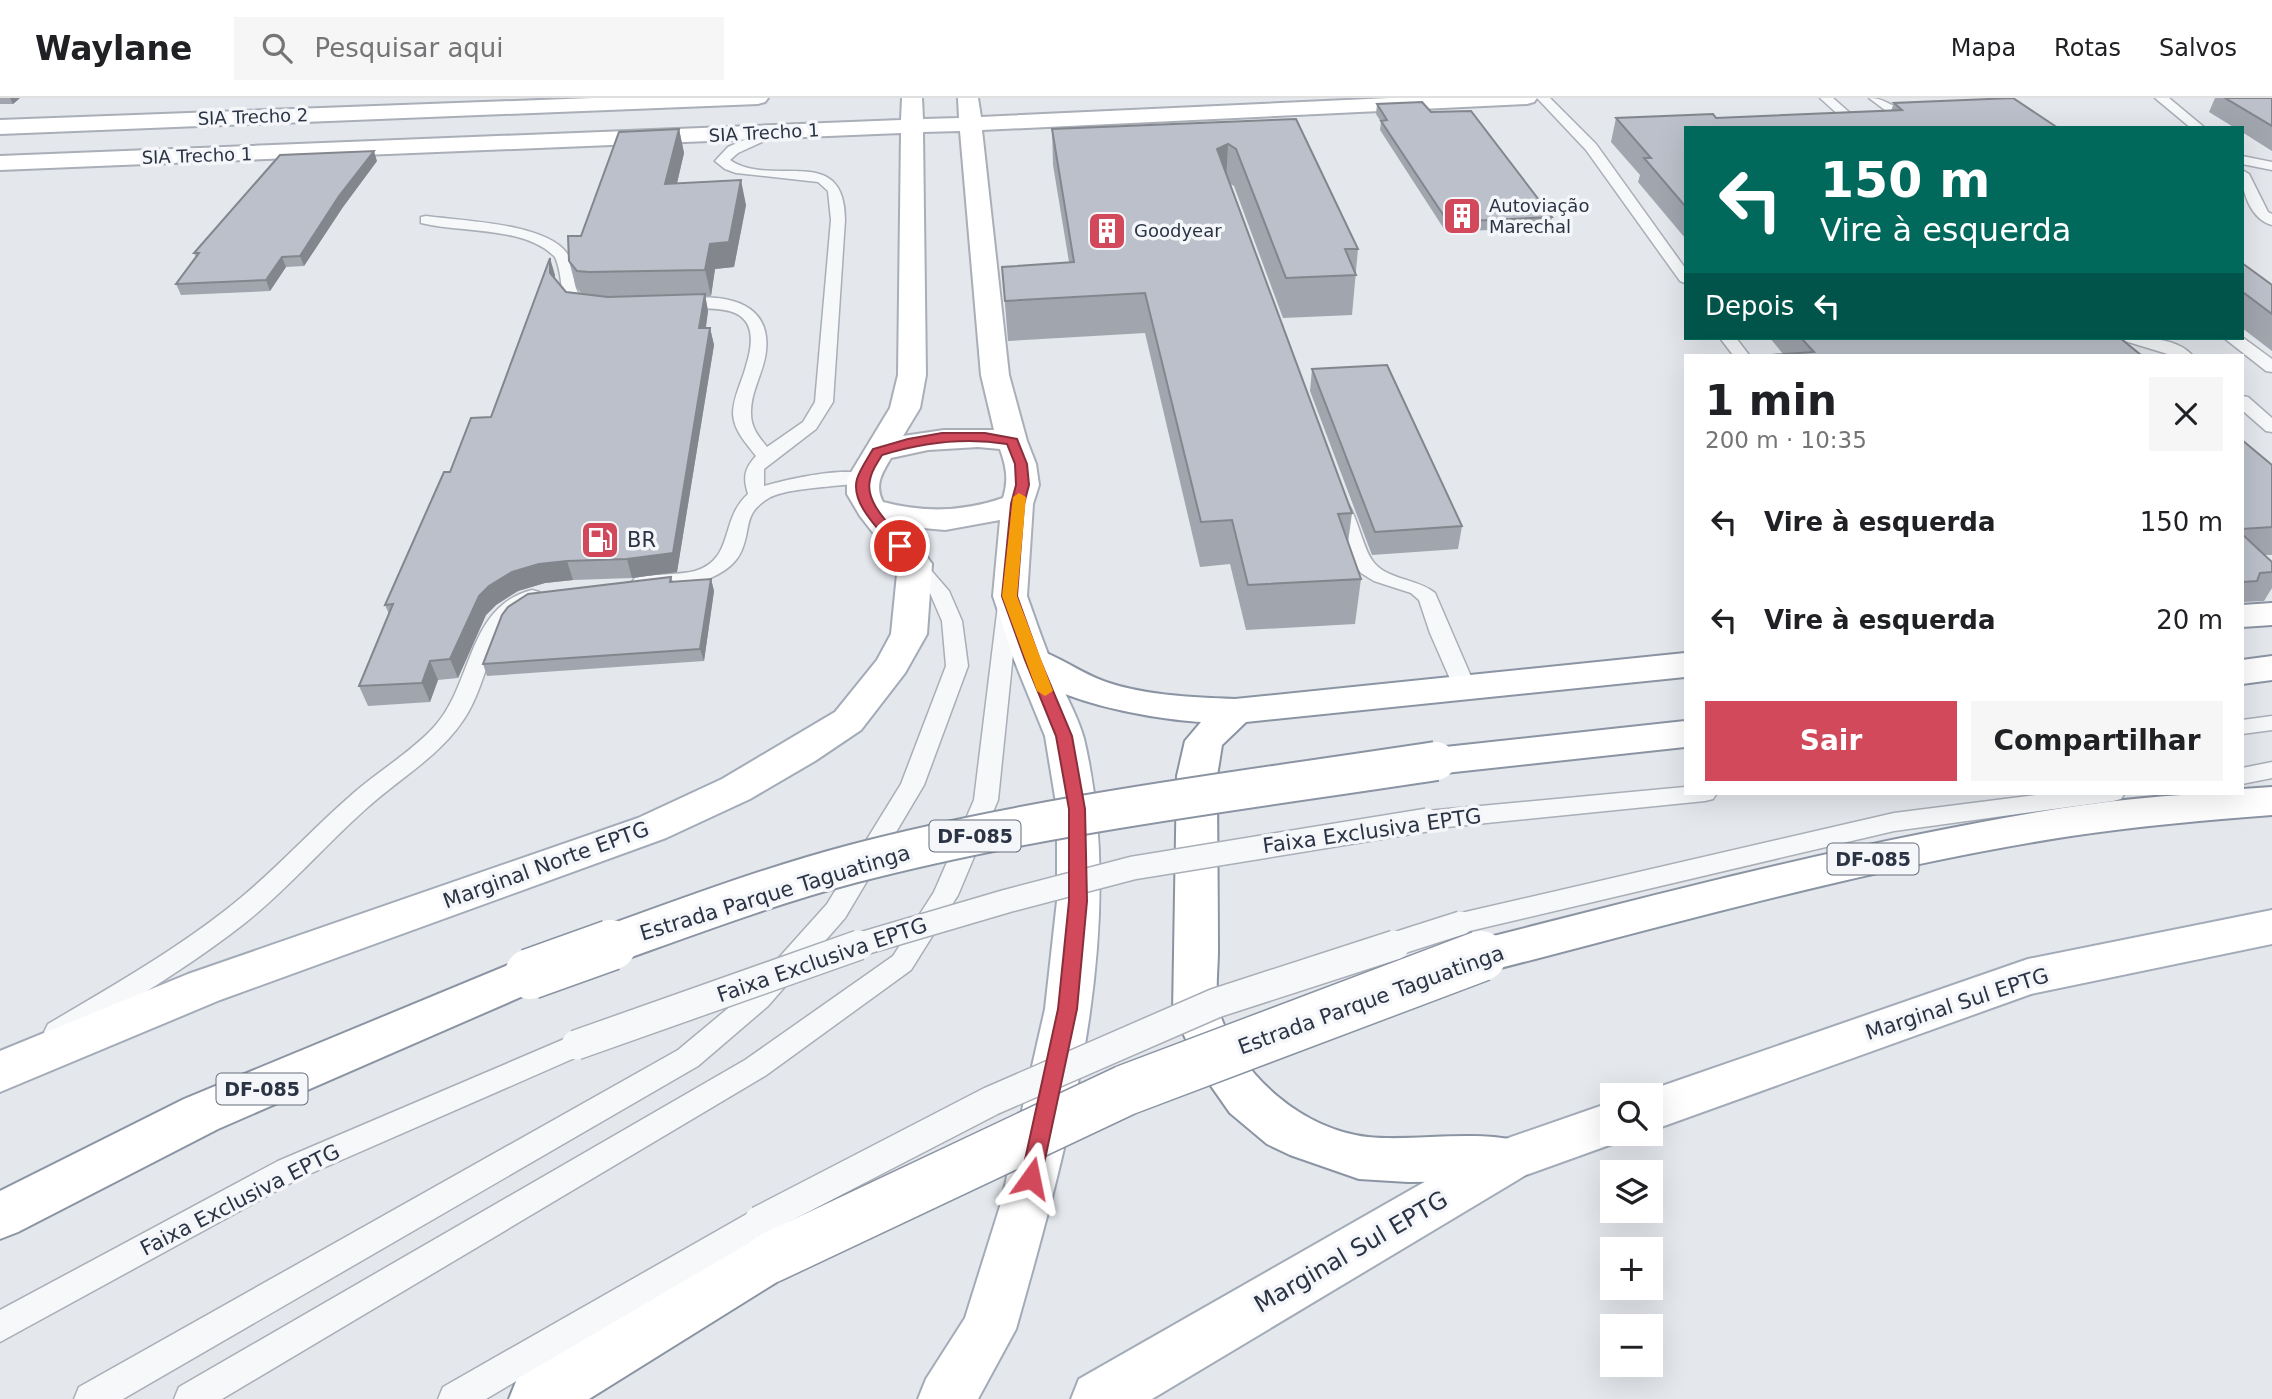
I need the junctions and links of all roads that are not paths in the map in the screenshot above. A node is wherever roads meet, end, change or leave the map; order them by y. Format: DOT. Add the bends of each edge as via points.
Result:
graph roads {
  1 [pos="748,98"];
  2 [pos="758,98"];
  3 [pos="912,98"];
  4 [pos="1527,98"];
  5 [pos="1543,98"];
  6 [pos="1826,98"];
  7 [pos="1875,98"];
  8 [pos="2161,98"];
  9 [pos="1460,100"];
  10 [pos="969,111"];
  11 [pos="1929,113"];
  12 [pos="911,125"];
  13 [pos="1859,126"];
  14 [pos="2196,126"];
  15 [pos="0,127"];
  16 [pos="770,133"];
  17 [pos="2244,160"];
  18 [pos="0,163"];
  19 [pos="2272,166"];
  20 [pos="2244,178"];
  21 [pos="426,220"];
  22 [pos="2272,221"];
  23 [pos="1684,277"];
  24 [pos="610,306"];
  25 [pos="664,306"];
  26 [pos="1730,340"];
  27 [pos="2139,340"];
  28 [pos="2235,340"];
  29 [pos="1740,354"];
  30 [pos="2182,354"];
  31 [pos="2272,367"];
  32 [pos="2244,403"];
  33 [pos="2272,427"];
  34 [pos="1012,441"];
  35 [pos="877,452"];
  36 [pos="765,457"];
  37 [pos="1334,487"];
  38 [pos="867,494"];
  39 [pos="758,497"];
  40 [pos="1017,504"];
  41 [pos="915,564"];
  42 [pos="620,585"];
  43 [pos="552,592"];
  44 [pos="1010,596"];
  45 [pos="2272,614"];
  46 [pos="2244,615"];
  47 [pos="1032,660"];
  48 [pos="1684,665"];
  49 [pos="2272,668"];
  50 [pos="2244,672"];
  51 [pos="1465,688"];
  52 [pos="1235,711"];
  53 [pos="2272,723"];
  54 [pos="2244,727"];
  55 [pos="1684,734"];
  56 [pos="2272,770"];
  57 [pos="2244,776"];
  58 [pos="1684,795"];
  59 [pos="2098,795"];
  60 [pos="2272,801"];
  61 [pos="2272,927"];
  62 [pos="1471,940"];
  63 [pos="576,1045"];
  64 [pos="0,1067"];
  65 [pos="0,1072"];
  66 [pos="1663,1105"];
  67 [pos="1600,1127"];
  68 [pos="1509,1159"];
  69 [pos="0,1216"];
  70 [pos="764,1239"];
  71 [pos="0,1327"];
  72 [pos="92,1399"];
  73 [pos="191,1399"];
  74 [pos="455,1399"];
  75 [pos="537,1399"];
  76 [pos="946,1399"];
  77 [pos="1099,1399"];
  1 -- 2 [label="main road, SIA Trecho 2"];
  1 -- 15 [label="main road, SIA Trecho 2"];
  1 -- 16 [label="main road" via="748,118"];
  3 -- 12 [label="main road"];
  4 -- 9 [label="main road, SIA Trecho 1"];
  5 -- 23 [label="lane" via="1591,147"];
  6 -- 13 [label="lane"];
  7 -- 11 [label="lane" via="1893,110"];
  8 -- 14 [label="lane"];
  9 -- 10 [label="main road, SIA Trecho 1"];
  10 -- 12 [label="main road, SIA Trecho 1"];
  10 -- 34 [label="main road" via="995,375"];
  12 -- 16 [label="main road, SIA Trecho 1"];
  12 -- 35 [label="main road" via="912,375 905,408"];
  16 -- 18 [label="main road, SIA Trecho 1"];
  16 -- 36 [label="lane" via="733,150 722,161 740,170 822,179 838,196 838,220 824,402 810,425"];
  17 -- 19 [label="lane"];
  20 -- 22 [label="lane" via="2262,214"];
  21 -- 24 [label="lane" via="536,239 554,247 568,271 565,288 569,296 577,303"];
  25 -- 36 [label="lane" via="733,304 745,309 757,330 760,355 742,413 744,427"];
  26 -- 29 [label="lane"];
  27 -- 30 [label="lane"];
  28 -- 31 [label="lane"];
  32 -- 33 [label="lane"];
  34 -- 35 [label="main road" via="942,437"];
  34 -- 40 [label="main road" via="1023,485"];
  35 -- 38 [label="main road"];
  36 -- 39 [label="lane" via="755,468"];
  37 -- 51 [label="lane" via="1357,552 1368,569 1428,597"];
  38 -- 39 [label="lane" via="836,477"];
  38 -- 40 [label="main road" via="905,518 938,522 989,515"];
  38 -- 41 [label="main road"];
  39 -- 42 [label="lane" via="746,507 735,546 720,566 696,576"];
  40 -- 44 [label="main road"];
  41 -- 65 [label="main road, Marginal Norte EPTG" via="909,634 892,665 848,721 736,789 652,828 205,987"];
  41 -- 72 [label="lane" via="939,591 953,621 957,666 946,700 912,785 836,911 759,998 688,1058"];
  43 -- 64 [label="lane" via="524,598 502,613 463,703 443,732 358,802 238,915 165,967"];
  44 -- 47 [label="main road"];
  44 -- 73 [label="lane" via="986,800 945,895 902,963 755,1068"];
  45 -- 46 [label="main road"];
  47 -- 52 [label="main road" via="1076,684 1121,699 1167,708"];
  47 -- 76 [label="main road" via="1064,736 1077,809 1078,901 1068,1009 1026,1203 989,1329"];
  48 -- 51 [label="main road"];
  49 -- 50 [label="main road"];
  51 -- 52 [label="main road"];
  52 -- 68 [label="main road" via="1204,741 1197,776 1196,1012 1232,1085 1266,1118 1305,1141 1372,1159"];
  53 -- 54 [label="lane"];
  55 -- 69 [label="main road, Estrada Parque Taguatinga / DF-085, bridge" via="1436,761 1023,825 895,854 696,914 530,974 201,1114"];
  56 -- 57 [label="lane"];
  58 -- 63 [label="lane, Faixa Exclusiva EPTG, bridge" via="1427,820 1133,868 869,941"];
  59 -- 62 [label="lane" via="1894,822"];
  60 -- 62 [label="main road, Estrada Parque Taguatinga / DF-085" via="2069,821"];
  61 -- 66 [label="main road, Marginal Sul EPTG" via="2028,977"];
  62 -- 70 [label="main road, Estrada Parque Taguatinga / DF-085, bridge" via="1126,1090"];
  63 -- 71 [label="lane, Faixa Exclusiva EPTG" via="288,1170"];
  67 -- 68 [label="main road, Marginal Sul EPTG"];
  68 -- 77 [label="main road, Marginal Sul EPTG"];
  70 -- 74 [label="lane"];
  70 -- 75 [label="main road, Estrada Parque Taguatinga / DF-085"];
}
